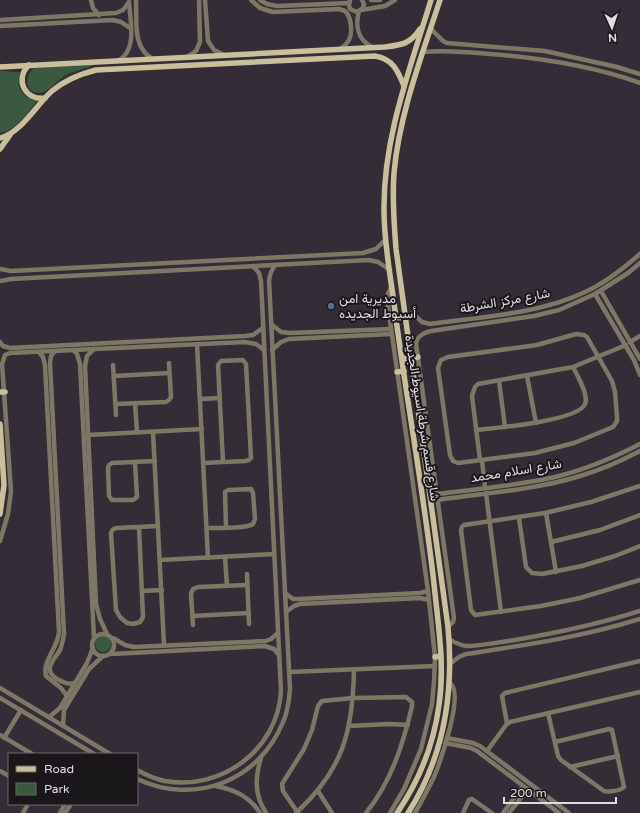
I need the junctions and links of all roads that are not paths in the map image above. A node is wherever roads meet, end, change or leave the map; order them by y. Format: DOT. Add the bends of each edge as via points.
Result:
graph roads {
  1 [pos="136,0"];
  2 [pos="199,0"];
  3 [pos="205,0"];
  4 [pos="251,0"];
  5 [pos="260,0"];
  6 [pos="362,0"];
  7 [pos="371,0"];
  8 [pos="380,0"];
  9 [pos="395,0"];
  10 [pos="431,0"];
  11 [pos="440,0"];
  12 [pos="129,1"];
  13 [pos="91,2"];
  14 [pos="350,3"];
  15 [pos="295,5"];
  16 [pos="296,11"];
  17 [pos="358,11"];
  18 [pos="347,12"];
  19 [pos="116,13"];
  20 [pos="99,14"];
  21 [pos="85,15"];
  22 [pos="0,20"];
  23 [pos="116,20"];
  24 [pos="424,22"];
  25 [pos="0,26"];
  26 [pos="130,28"];
  27 [pos="430,29"];
  28 [pos="208,41"];
  29 [pos="200,42"];
  30 [pos="130,46"];
  31 [pos="140,46"];
  32 [pos="373,48"];
  33 [pos="339,50"];
  34 [pos="423,52"];
  35 [pos="276,53"];
  36 [pos="224,55"];
  37 [pos="375,56"];
  38 [pos="187,57"];
  39 [pos="153,59"];
  40 [pos="118,60"];
  41 [pos="276,61"];
  42 [pos="29,65"];
  43 [pos="0,67"];
  44 [pos="640,74"];
  45 [pos="640,83"];
  46 [pos="404,86"];
  47 [pos="45,98"];
  48 [pos="11,135"];
  49 [pos="0,138"];
  50 [pos="0,150"];
  51 [pos="387,161"];
  52 [pos="396,163"];
  53 [pos="386,173"];
  54 [pos="394,173"];
  55 [pos="386,239"];
  56 [pos="640,254"];
  57 [pos="183,262"];
  58 [pos="640,263"];
  59 [pos="275,265"];
  60 [pos="252,266"];
  61 [pos="0,269"];
  62 [pos="184,270"];
  63 [pos="390,270"];
  64 [pos="609,278"];
  65 [pos="0,281"];
  66 [pos="613,283"];
  67 [pos="392,285"];
  68 [pos="601,291"];
  69 [pos="596,294"];
  70 [pos="412,313"];
  71 [pos="405,314"];
  72 [pos="271,324"];
  73 [pos="263,328"];
  74 [pos="392,334"];
  75 [pos="640,336"];
  76 [pos="399,338"];
  77 [pos="219,340"];
  78 [pos="0,342"];
  79 [pos="630,342"];
  80 [pos="137,344"];
  81 [pos="197,344"];
  82 [pos="626,346"];
  83 [pos="94,349"];
  84 [pos="73,350"];
  85 [pos="264,350"];
  86 [pos="272,350"];
  87 [pos="10,351"];
  88 [pos="56,351"];
  89 [pos="39,352"];
  90 [pos="415,357"];
  91 [pos="598,357"];
  92 [pos="402,358"];
  93 [pos="640,358"];
  94 [pos="634,360"];
  95 [pos="168,363"];
  96 [pos="113,365"];
  97 [pos="573,367"];
  98 [pos="404,371"];
  99 [pos="397,372"];
  100 [pos="169,373"];
  101 [pos="640,375"];
  102 [pos="114,376"];
  103 [pos="527,376"];
  104 [pos="499,381"];
  105 [pos="415,385"];
  106 [pos="406,386"];
  107 [pos="2,392"];
  108 [pos="220,398"];
  109 [pos="200,399"];
  110 [pos="135,403"];
  111 [pos="115,404"];
  112 [pos="267,408"];
  113 [pos="275,408"];
  114 [pos="85,412"];
  115 [pos="116,415"];
  116 [pos="536,423"];
  117 [pos="0,424"];
  118 [pos="505,427"];
  119 [pos="202,429"];
  120 [pos="476,430"];
  121 [pos="137,432"];
  122 [pos="153,432"];
  123 [pos="422,434"];
  124 [pos="428,434"];
  125 [pos="88,435"];
  126 [pos="640,444"];
  127 [pos="640,451"];
  128 [pos="481,460"];
  129 [pos="155,461"];
  130 [pos="136,462"];
  131 [pos="223,462"];
  132 [pos="204,463"];
  133 [pos="53,481"];
  134 [pos="640,486"];
  135 [pos="514,487"];
  136 [pos="485,490"];
  137 [pos="437,497"];
  138 [pos="546,513"];
  139 [pos="0,514"];
  140 [pos="640,515"];
  141 [pos="519,518"];
  142 [pos="489,520"];
  143 [pos="158,526"];
  144 [pos="139,527"];
  145 [pos="226,527"];
  146 [pos="207,528"];
  147 [pos="91,534"];
  148 [pos="436,538"];
  149 [pos="429,539"];
  150 [pos="0,541"];
  151 [pos="551,542"];
  152 [pos="640,546"];
  153 [pos="274,554"];
  154 [pos="225,557"];
  155 [pos="208,558"];
  156 [pos="160,560"];
  157 [pos="283,566"];
  158 [pos="275,567"];
  159 [pos="556,572"];
  160 [pos="247,574"];
  161 [pos="640,580"];
  162 [pos="248,585"];
  163 [pos="227,586"];
  164 [pos="162,590"];
  165 [pos="142,591"];
  166 [pos="428,591"];
  167 [pos="285,593"];
  168 [pos="429,600"];
  169 [pos="640,611"];
  170 [pos="286,612"];
  171 [pos="502,612"];
  172 [pos="249,614"];
  173 [pos="627,615"];
  174 [pos="192,616"];
  175 [pos="640,619"];
  176 [pos="630,622"];
  177 [pos="249,624"];
  178 [pos="193,625"];
  179 [pos="448,627"];
  180 [pos="278,633"];
  181 [pos="107,634"];
  182 [pos="94,638"];
  183 [pos="113,638"];
  184 [pos="450,640"];
  185 [pos="164,645"];
  186 [pos="235,645"];
  187 [pos="151,646"];
  188 [pos="93,648"];
  189 [pos="151,651"];
  190 [pos="111,654"];
  191 [pos="279,655"];
  192 [pos="102,656"];
  193 [pos="441,656"];
  194 [pos="435,657"];
  195 [pos="640,661"];
  196 [pos="451,663"];
  197 [pos="435,666"];
  198 [pos="354,669"];
  199 [pos="289,672"];
  200 [pos="441,682"];
  201 [pos="450,682"];
  202 [pos="75,683"];
  203 [pos="0,688"];
  204 [pos="640,692"];
  205 [pos="67,696"];
  206 [pos="0,698"];
  207 [pos="353,698"];
  208 [pos="432,704"];
  209 [pos="439,705"];
  210 [pos="20,710"];
  211 [pos="39,712"];
  212 [pos="548,713"];
  213 [pos="49,717"];
  214 [pos="34,718"];
  215 [pos="507,723"];
  216 [pos="408,724"];
  217 [pos="63,726"];
  218 [pos="349,726"];
  219 [pos="270,731"];
  220 [pos="277,735"];
  221 [pos="2,736"];
  222 [pos="447,738"];
  223 [pos="555,742"];
  224 [pos="446,743"];
  225 [pos="487,751"];
  226 [pos="88,752"];
  227 [pos="30,753"];
  228 [pos="108,753"];
  229 [pos="439,754"];
  230 [pos="262,756"];
  231 [pos="618,756"];
  232 [pos="508,767"];
  233 [pos="570,767"];
  234 [pos="138,770"];
  235 [pos="421,770"];
  236 [pos="504,772"];
  237 [pos="429,773"];
  238 [pos="138,779"];
  239 [pos="156,779"];
  240 [pos="154,786"];
  241 [pos="216,786"];
  242 [pos="523,786"];
  243 [pos="528,789"];
  244 [pos="318,791"];
  245 [pos="258,799"];
  246 [pos="252,803"];
  247 [pos="260,813"];
  248 [pos="266,813"];
  249 [pos="297,813"];
  250 [pos="332,813"];
  251 [pos="366,813"];
  252 [pos="390,813"];
  253 [pos="397,813"];
  254 [pos="408,813"];
  255 [pos="415,813"];
  256 [pos="463,813"];
  257 [pos="492,813"];
  258 [pos="503,813"];
  259 [pos="509,813"];
  260 [pos="559,813"];
  261 [pos="569,813"];
  1 -- 31 [label="street"];
  2 -- 29 [label="street"];
  3 -- 28 [label="street"];
  4 -- 16 [label="street" via="268,11"];
  5 -- 15 [label="street" via="272,6"];
  6 -- 17 [label="street" via="364,6"];
  7 -- 8 [label="street"];
  9 -- 17 [label="street" via="381,7"];
  10 -- 24 [label="main road, شارع قسم شرطة اسيوط الجديدة"];
  11 -- 27 [label="main road, شارع قسم شرطة اسيوط الجديدة"];
  12 -- 19 [label="street" via="123,10"];
  12 -- 26 [label="street"];
  13 -- 20 [label="street"];
  13 -- 21 [label="street"];
  14 -- 15 [label="street"];
  14 -- 17 [label="street" via="352,10"];
  14 -- 18 [label="street"];
  15 -- 16 [label="street"];
  16 -- 18 [label="street" via="339,9"];
  17 -- 18 [label="street"];
  17 -- 32 [label="street" via="357,24 360,36"];
  18 -- 33 [label="street" via="351,37"];
  19 -- 20 [label="street"];
  19 -- 23 [label="street"];
  20 -- 21 [label="street"];
  21 -- 22 [label="street"];
  23 -- 25 [label="street"];
  23 -- 26 [label="street"];
  24 -- 32 [label="main road" via="414,38 406,43"];
  24 -- 46 [label="main road, شارع قسم شرطة اسيوط الجديدة"];
  26 -- 30 [label="street"];
  27 -- 34 [label="main road, شارع قسم شرطة اسيوط الجديدة"];
  27 -- 44 [label="street" via="448,43 545,51"];
  28 -- 29 [label="street"];
  28 -- 36 [label="street" via="214,50"];
  29 -- 38 [label="street" via="196,51"];
  30 -- 31 [label="street"];
  30 -- 40 [label="street" via="125,55"];
  31 -- 39 [label="street"];
  32 -- 33 [label="main road"];
  32 -- 37 [label="main road" via="377,51"];
  33 -- 35 [label="main road"];
  34 -- 45 [label="street" via="451,51 520,56 577,66"];
  34 -- 52 [label="main road, شارع قسم شرطة اسيوط الجديدة" via="403,119"];
  35 -- 36 [label="main road"];
  35 -- 41 [label="main road"];
  36 -- 38 [label="main road"];
  37 -- 41 [label="main road"];
  37 -- 46 [label="main road" via="394,66"];
  38 -- 39 [label="main road"];
  39 -- 40 [label="main road"];
  40 -- 42 [label="main road"];
  41 -- 47 [label="main road" via="96,70 64,82"];
  42 -- 43 [label="main road"];
  42 -- 47 [label="main road" via="22,75 23,88 32,97"];
  46 -- 51 [label="main road, شارع قسم شرطة اسيوط الجديدة"];
  47 -- 48 [label="main road"];
  48 -- 49 [label="main road"];
  48 -- 50 [label="main road"];
  51 -- 52 [label="main road"];
  51 -- 53 [label="main road, شارع قسم شرطة اسيوط الجديدة"];
  52 -- 54 [label="main road, شارع قسم شرطة اسيوط الجديدة"];
  53 -- 54 [label="main road"];
  53 -- 55 [label="main road, شارع قسم شرطة اسيوط الجديدة"];
  54 -- 71 [label="main road, شارع قسم شرطة اسيوط الجديدة" via="394,222"];
  55 -- 57 [label="street" via="376,249 363,253"];
  55 -- 63 [label="main road, شارع قسم شرطة اسيوط الجديدة"];
  56 -- 64 [label="street, شارع مركز الشرطة"];
  57 -- 61 [label="street" via="11,271"];
  57 -- 62 [label="street"];
  58 -- 66 [label="street, شارع مركز الشرطة"];
  59 -- 60 [label="street"];
  59 -- 63 [label="street" via="369,260 378,262"];
  59 -- 72 [label="street" via="270,278"];
  60 -- 62 [label="street"];
  60 -- 73 [label="street" via="261,278"];
  62 -- 65 [label="street"];
  63 -- 67 [label="main road, شارع قسم شرطة اسيوط الجديدة"];
  64 -- 66 [label="street"];
  64 -- 70 [label="street, شارع مركز الشرطة" via="573,298 532,310 430,324 422,322"];
  66 -- 68 [label="street, شارع مركز الشرطة"];
  67 -- 74 [label="street" via="387,297"];
  67 -- 76 [label="main road, شارع قسم شرطة اسيوط الجديدة"];
  68 -- 69 [label="street, شارع مركز الشرطة"];
  68 -- 79 [label="street"];
  69 -- 82 [label="street"];
  69 -- 90 [label="street, شارع مركز الشرطة" via="547,313 428,332 419,336"];
  70 -- 71 [label="main road"];
  71 -- 90 [label="main road, شارع قسم شرطة اسيوط الجديدة"];
  72 -- 74 [label="street" via="278,330 290,333"];
  72 -- 86 [label="street"];
  73 -- 77 [label="street" via="249,336"];
  73 -- 85 [label="street"];
  74 -- 76 [label="main road"];
  74 -- 86 [label="street" via="289,339"];
  74 -- 99 [label="street"];
  75 -- 79 [label="street"];
  76 -- 92 [label="main road, شارع قسم شرطة اسيوط الجديدة"];
  77 -- 80 [label="street"];
  77 -- 81 [label="street"];
  77 -- 85 [label="street" via="248,342"];
  78 -- 87 [label="street"];
  79 -- 93 [label="street"];
  80 -- 81 [label="street"];
  80 -- 83 [label="street"];
  80 -- 87 [label="street"];
  81 -- 109 [label="street"];
  82 -- 91 [label="street"];
  82 -- 94 [label="street"];
  83 -- 84 [label="street"];
  83 -- 114 [label="street" via="85,362"];
  84 -- 88 [label="street"];
  84 -- 114 [label="street" via="80,364"];
  85 -- 112 [label="street"];
  86 -- 113 [label="street"];
  87 -- 89 [label="street"];
  87 -- 107 [label="street" via="2,364"];
  88 -- 89 [label="street"];
  88 -- 133 [label="street" via="50,360"];
  89 -- 133 [label="street" via="45,365"];
  90 -- 92 [label="main road"];
  90 -- 105 [label="main road, شارع قسم شرطة اسيوط الجديدة"];
  90 -- 124 [label="street"];
  91 -- 97 [label="street"];
  91 -- 128 [label="street" via="614,388 617,421 613,427 563,446"];
  91 -- 128 [label="street" via="587,337 580,334 540,344 441,360 438,368 450,457 453,462 458,463"];
  92 -- 98 [label="main road, شارع قسم شرطة اسيوط الجديدة"];
  93 -- 94 [label="street"];
  94 -- 101 [label="street"];
  95 -- 100 [label="street"];
  96 -- 102 [label="street"];
  97 -- 103 [label="street"];
  97 -- 116 [label="street" via="586,394 586,404 577,411"];
  98 -- 99 [label="main road"];
  98 -- 106 [label="main road, شارع قسم شرطة اسيوط الجديدة"];
  99 -- 166 [label="street"];
  100 -- 102 [label="street"];
  100 -- 110 [label="street" via="169,400"];
  102 -- 111 [label="street"];
  103 -- 104 [label="street"];
  103 -- 116 [label="street"];
  104 -- 118 [label="street"];
  104 -- 120 [label="street" via="478,384 472,391"];
  105 -- 106 [label="main road"];
  105 -- 123 [label="main road, شارع قسم شرطة اسيوط الجديدة"];
  106 -- 149 [label="main road, شارع قسم شرطة اسيوط الجديدة"];
  107 -- 150 [label="street" via="11,491 8,514"];
  108 -- 109 [label="street"];
  108 -- 131 [label="street"];
  108 -- 131 [label="street" via="219,362 245,361 251,457 246,461"];
  109 -- 119 [label="street"];
  110 -- 111 [label="street"];
  110 -- 121 [label="street"];
  111 -- 115 [label="street"];
  112 -- 113 [label="street"];
  112 -- 153 [label="street"];
  113 -- 157 [label="street"];
  114 -- 125 [label="street"];
  114 -- 147 [label="street"];
  116 -- 118 [label="street"];
  117 -- 139 [label="main road" via="4,485"];
  118 -- 120 [label="street"];
  119 -- 122 [label="street"];
  119 -- 132 [label="street"];
  120 -- 128 [label="street"];
  121 -- 122 [label="street"];
  121 -- 125 [label="street"];
  122 -- 129 [label="street"];
  123 -- 124 [label="main road"];
  123 -- 148 [label="main road, شارع قسم شرطة اسيوط الجديدة"];
  124 -- 137 [label="street"];
  125 -- 147 [label="street"];
  126 -- 135 [label="street, شارع اسلام محمد" via="570,473"];
  127 -- 135 [label="street, شارع اسلام محمد" via="612,465 580,476 553,483"];
  128 -- 136 [label="street"];
  129 -- 130 [label="street"];
  129 -- 143 [label="street"];
  130 -- 130 [label="street" via="109,465 109,496 112,500 132,500 137,497"];
  131 -- 132 [label="street"];
  132 -- 146 [label="street"];
  133 -- 202 [label="street" via="64,634 49,670 52,676 59,680 69,684"];
  133 -- 205 [label="street" via="59,632 58,642 44,668 46,676"];
  134 -- 138 [label="street"];
  135 -- 136 [label="street, شارع اسلام محمد"];
  136 -- 137 [label="street, شارع اسلام محمد"];
  136 -- 142 [label="street"];
  137 -- 179 [label="street" via="454,618"];
  138 -- 141 [label="street"];
  138 -- 151 [label="street"];
  140 -- 151 [label="street" via="600,530"];
  141 -- 142 [label="street"];
  141 -- 159 [label="street" via="526,567 537,575"];
  142 -- 171 [label="street"];
  142 -- 171 [label="street" via="464,525 461,528 471,610 477,615"];
  143 -- 144 [label="street"];
  143 -- 156 [label="street"];
  144 -- 165 [label="street"];
  144 -- 165 [label="street" via="116,528 111,533 115,604 118,615 127,623 135,624 143,619"];
  145 -- 145 [label="street" via="249,526 254,523 251,489 225,492"];
  145 -- 146 [label="street"];
  146 -- 155 [label="street"];
  147 -- 181 [label="street" via="97,608"];
  147 -- 182 [label="street"];
  148 -- 149 [label="main road"];
  148 -- 179 [label="main road, شارع قسم شرطة اسيوط الجديدة"];
  149 -- 193 [label="main road, شارع قسم شرطة اسيوط الجديدة"];
  151 -- 159 [label="street"];
  152 -- 159 [label="street" via="615,556"];
  153 -- 154 [label="street"];
  153 -- 158 [label="street"];
  154 -- 155 [label="street"];
  154 -- 163 [label="street"];
  155 -- 156 [label="street"];
  156 -- 164 [label="street"];
  157 -- 158 [label="street"];
  157 -- 167 [label="street"];
  158 -- 180 [label="street"];
  160 -- 162 [label="street"];
  161 -- 171 [label="street" via="582,598"];
  162 -- 163 [label="street"];
  162 -- 172 [label="street"];
  163 -- 174 [label="street" via="193,589"];
  164 -- 165 [label="street"];
  164 -- 185 [label="street"];
  166 -- 167 [label="street" via="299,599"];
  166 -- 168 [label="street"];
  167 -- 170 [label="street"];
  168 -- 170 [label="street" via="419,598 300,604"];
  168 -- 194 [label="street"];
  169 -- 173 [label="street"];
  170 -- 199 [label="street"];
  172 -- 174 [label="street"];
  172 -- 177 [label="street"];
  173 -- 176 [label="street"];
  173 -- 184 [label="street" via="588,626 504,641 467,646"];
  174 -- 178 [label="street"];
  175 -- 176 [label="street"];
  176 -- 196 [label="street" via="564,638 466,654"];
  179 -- 184 [label="main road, شارع قسم شرطة اسيوط الجديدة"];
  180 -- 186 [label="street" via="266,641"];
  180 -- 191 [label="street"];
  181 -- 182 [label="street" via="100,634"];
  181 -- 183 [label="street"];
  182 -- 188 [label="street"];
  183 -- 187 [label="street" via="128,646"];
  183 -- 190 [label="street" via="115,646"];
  184 -- 196 [label="main road, شارع قسم شرطة اسيوط الجديدة"];
  185 -- 186 [label="street"];
  185 -- 187 [label="street"];
  186 -- 189 [label="street"];
  186 -- 191 [label="street" via="267,646"];
  187 -- 189 [label="street"];
  188 -- 192 [label="street"];
  188 -- 202 [label="street"];
  189 -- 190 [label="street"];
  190 -- 192 [label="street"];
  191 -- 219 [label="street" via="281,698"];
  192 -- 217 [label="street" via="89,669 64,710"];
  193 -- 194 [label="main road"];
  193 -- 200 [label="main road, شارع قسم شرطة اسيوط الجديدة"];
  194 -- 197 [label="street"];
  195 -- 215 [label="street" via="504,693 502,696"];
  196 -- 201 [label="main road, شارع قسم شرطة اسيوط الجديدة"];
  197 -- 198 [label="street"];
  197 -- 208 [label="street"];
  198 -- 199 [label="street"];
  198 -- 207 [label="street"];
  199 -- 220 [label="street" via="287,709"];
  200 -- 201 [label="main road"];
  200 -- 209 [label="main road, شارع قسم شرطة اسيوط الجديدة"];
  201 -- 222 [label="street" via="456,695"];
  201 -- 229 [label="main road, شارع قسم شرطة اسيوط الجديدة"];
  202 -- 205 [label="street"];
  203 -- 211 [label="street"];
  204 -- 212 [label="street"];
  205 -- 213 [label="street" via="58,711"];
  206 -- 210 [label="street"];
  207 -- 216 [label="street" via="406,697 412,702"];
  207 -- 218 [label="street"];
  207 -- 249 [label="street" via="325,700 319,704 304,749 282,784 283,792"];
  208 -- 209 [label="main road"];
  208 -- 252 [label="street" via="428,727 413,769"];
  209 -- 235 [label="main road, شارع قسم شرطة اسيوط الجديدة"];
  210 -- 214 [label="street"];
  210 -- 221 [label="street"];
  211 -- 213 [label="street"];
  211 -- 214 [label="street"];
  212 -- 215 [label="street"];
  212 -- 223 [label="street"];
  213 -- 217 [label="street"];
  214 -- 226 [label="street"];
  215 -- 225 [label="street"];
  216 -- 218 [label="street"];
  216 -- 251 [label="street" via="388,779"];
  217 -- 228 [label="street"];
  218 -- 244 [label="street" via="334,767"];
  219 -- 220 [label="street"];
  219 -- 239 [label="street" via="253,754 222,775 185,782"];
  220 -- 230 [label="street"];
  221 -- 227 [label="street"];
  222 -- 224 [label="street"];
  222 -- 225 [label="street" via="476,744"];
  223 -- 231 [label="street" via="610,729 613,731"];
  223 -- 233 [label="street" via="559,758"];
  224 -- 229 [label="street"];
  224 -- 236 [label="street" via="476,750"];
  225 -- 232 [label="street"];
  229 -- 237 [label="main road, شارع قسم شرطة اسيوط الجديدة"];
  229 -- 255 [label="street" via="434,777"];
  230 -- 241 [label="street" via="241,774"];
  230 -- 245 [label="street" via="256,777"];
  231 -- 233 [label="street"];
  231 -- 233 [label="street" via="624,784 622,789 604,791"];
  232 -- 236 [label="street"];
  232 -- 261 [label="street"];
  234 -- 239 [label="street"];
  235 -- 237 [label="main road"];
  235 -- 253 [label="main road, شارع قسم شرطة اسيوط الجديدة"];
  236 -- 242 [label="street"];
  237 -- 254 [label="main road, شارع قسم شرطة اسيوط الجديدة"];
  238 -- 240 [label="street"];
  239 -- 240 [label="street"];
  240 -- 241 [label="street" via="183,791"];
  241 -- 246 [label="street" via="239,793"];
  242 -- 243 [label="street"];
  242 -- 258 [label="street"];
  243 -- 259 [label="street"];
  243 -- 260 [label="street"];
  244 -- 249 [label="street"];
  244 -- 250 [label="street"];
  245 -- 246 [label="street"];
  245 -- 248 [label="street"];
  246 -- 247 [label="street"];
  256 -- 257 [label="street" via="472,799"];
}
